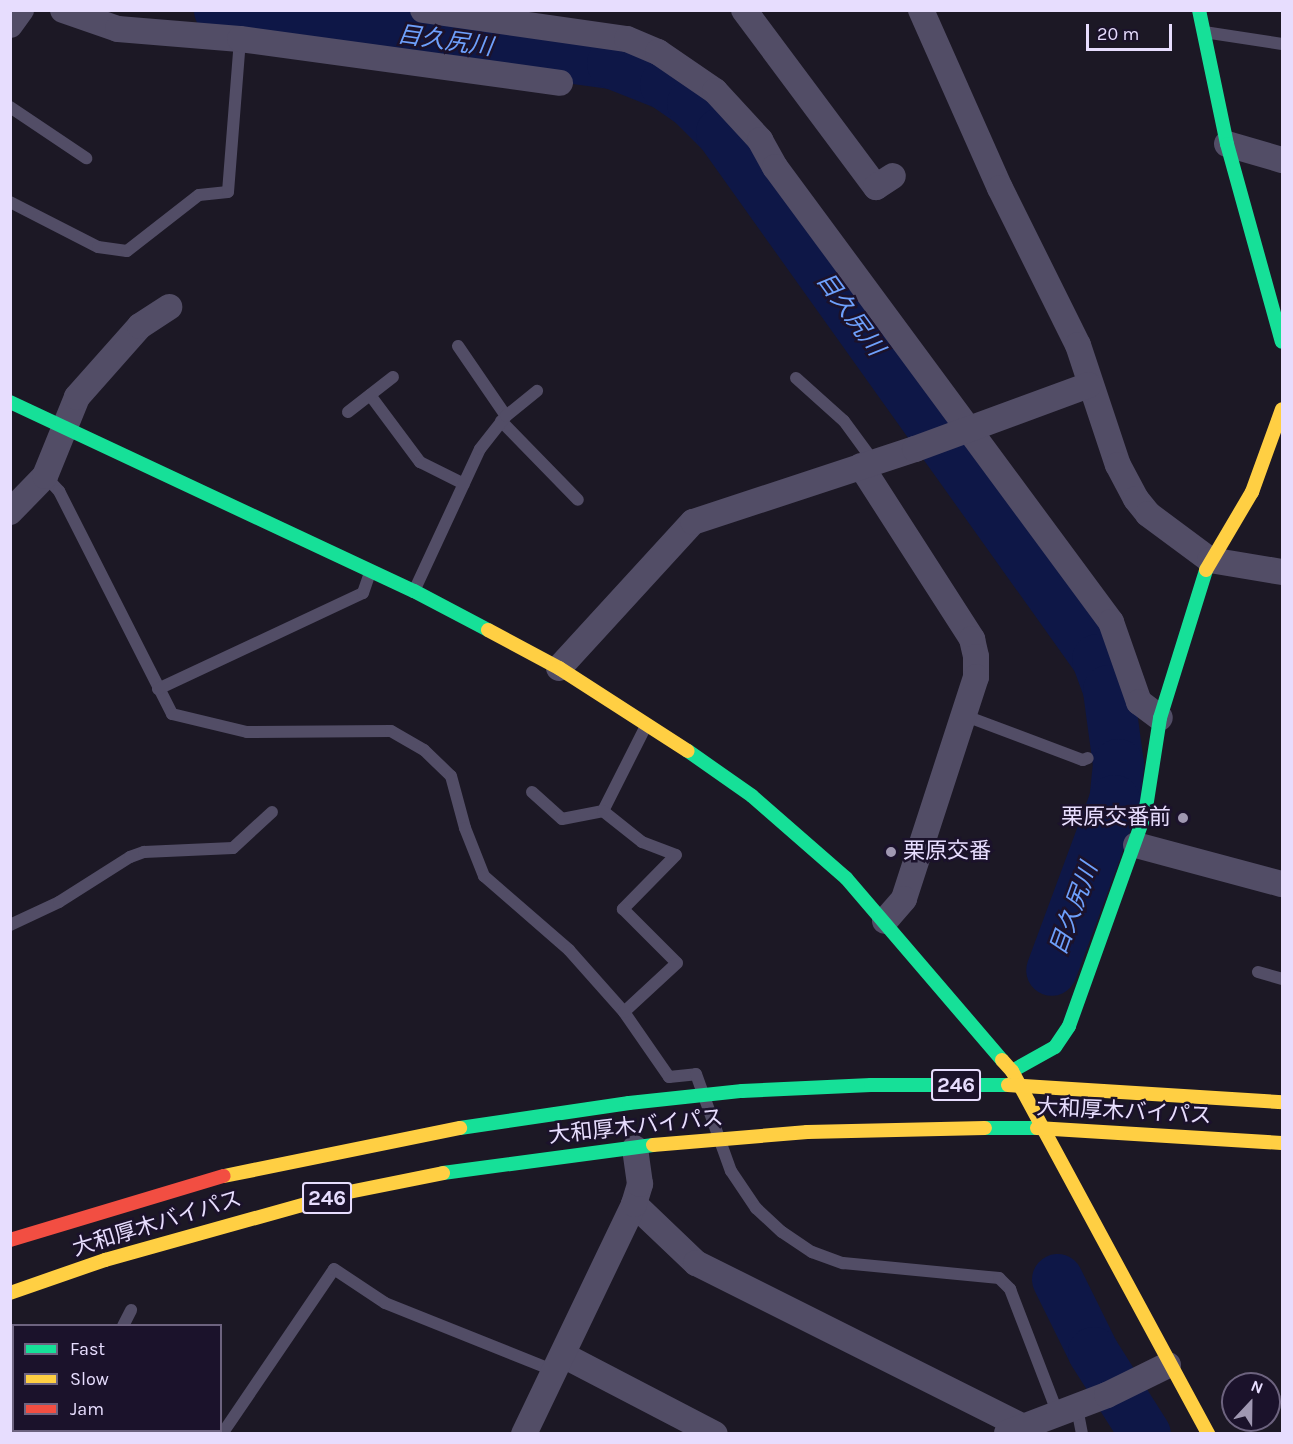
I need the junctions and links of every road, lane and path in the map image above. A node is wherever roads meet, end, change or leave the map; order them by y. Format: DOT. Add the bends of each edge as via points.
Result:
graph roads {
  1 [pos="21,10"];
  2 [pos="63,10"];
  3 [pos="423,10"];
  4 [pos="744,10"];
  5 [pos="921,10"];
  6 [pos="1199,10"];
  7 [pos="10,25"];
  8 [pos="1203,32"];
  9 [pos="240,39"];
  10 [pos="1282,44"];
  11 [pos="560,83"];
  12 [pos="10,107"];
  13 [pos="1227,144"];
  14 [pos="86,159"];
  15 [pos="1282,160"];
  16 [pos="893,176"];
  17 [pos="10,202"];
  18 [pos="170,307"];
  19 [pos="1282,342"];
  20 [pos="458,346"];
  21 [pos="393,377"];
  22 [pos="796,378"];
  23 [pos="1089,385"];
  24 [pos="537,391"];
  25 [pos="369,395"];
  26 [pos="10,402"];
  27 [pos="1282,409"];
  28 [pos="348,412"];
  29 [pos="503,419"];
  30 [pos="63,428"];
  31 [pos="963,431"];
  32 [pos="868,464"];
  33 [pos="45,476"];
  34 [pos="464,484"];
  35 [pos="578,501"];
  36 [pos="10,512"];
  37 [pos="1210,560"];
  38 [pos="371,571"];
  39 [pos="1282,572"];
  40 [pos="414,591"];
  41 [pos="559,668"];
  42 [pos="158,689"];
  43 [pos="963,715"];
  44 [pos="1160,718"];
  45 [pos="648,723"];
  46 [pos="1088,758"];
  47 [pos="532,792"];
  48 [pos="603,810"];
  49 [pos="272,812"];
  50 [pos="1136,845"];
  51 [pos="1282,884"];
  52 [pos="885,921"];
  53 [pos="10,925"];
  54 [pos="1258,972"];
  55 [pos="1282,979"];
  56 [pos="624,1012"];
  57 [pos="1012,1071"];
  58 [pos="1282,1102"];
  59 [pos="1282,1143"];
  60 [pos="644,1146"];
  61 [pos="634,1204"];
  62 [pos="10,1240"];
  63 [pos="10,1293"];
  64 [pos="132,1310"];
  65 [pos="124,1324"];
  66 [pos="559,1363"];
  67 [pos="1168,1365"];
  68 [pos="1067,1411"];
  69 [pos="1015,1430"];
  70 [pos="222,1434"];
  71 [pos="524,1434"];
  72 [pos="715,1434"];
  73 [pos="1082,1434"];
  74 [pos="1208,1434"];
  1 -- 7 [label="street"];
  2 -- 9 [label="street" via="118,29"];
  3 -- 31 [label="street" via="627,39 666,57 715,91 760,140 775,167"];
  4 -- 16 [label="street" via="876,187"];
  5 -- 23 [label="street" via="1000,188 1078,345"];
  6 -- 8 [label="main road"];
  8 -- 10 [label="lane"];
  8 -- 13 [label="main road"];
  9 -- 11 [label="street"];
  9 -- 17 [label="lane" via="228,192 199,195 127,251 98,248"];
  12 -- 14 [label="lane"];
  13 -- 15 [label="street"];
  13 -- 19 [label="main road"];
  18 -- 30 [label="street" via="140,326 77,397"];
  20 -- 29 [label="lane"];
  21 -- 25 [label="lane"];
  22 -- 32 [label="lane" via="829,404"];
  23 -- 31 [label="street"];
  23 -- 37 [label="street" via="1136,499 1148,514"];
  24 -- 29 [label="lane"];
  25 -- 28 [label="lane"];
  25 -- 34 [label="lane" via="420,462"];
  26 -- 30 [label="main road"];
  27 -- 37 [label="main road" via="1252,492"];
  29 -- 34 [label="lane" via="480,449"];
  29 -- 35 [label="lane"];
  30 -- 33 [label="street"];
  30 -- 38 [label="main road"];
  31 -- 32 [label="street"];
  31 -- 44 [label="street" via="1111,622 1139,702"];
  32 -- 41 [label="street" via="693,522"];
  32 -- 43 [label="street" via="972,639 976,677"];
  33 -- 36 [label="street"];
  33 -- 42 [label="lane" via="59,491"];
  34 -- 40 [label="lane"];
  37 -- 39 [label="street"];
  37 -- 44 [label="main road" via="1176,654"];
  38 -- 40 [label="main road"];
  38 -- 42 [label="lane" via="363,593"];
  40 -- 41 [label="main road"];
  41 -- 45 [label="main road"];
  42 -- 56 [label="lane" via="171,714 247,732 391,730 424,750 451,776 465,828 484,876 569,950"];
  43 -- 46 [label="lane" via="1083,760"];
  43 -- 52 [label="street" via="904,900"];
  44 -- 50 [label="main road" via="1151,782"];
  45 -- 48 [label="lane"];
  45 -- 52 [label="main road" via="752,796 846,878"];
  47 -- 48 [label="lane" via="562,819"];
  48 -- 56 [label="lane" via="642,842 676,855 623,909 677,963"];
  49 -- 53 [label="lane" via="233,848 144,852 59,902"];
  50 -- 51 [label="street"];
  50 -- 57 [label="main road" via="1069,1026 1055,1047"];
  52 -- 57 [label="main road"];
  54 -- 55 [label="lane"];
  56 -- 68 [label="lane" via="669,1077 696,1074 731,1171 756,1208 782,1232 812,1252 843,1263 999,1278 1010,1289"];
  57 -- 67 [label="main road"];
  58 -- 62 [label="main road, 大和厚木バイパス / 246, bridge" via="1049,1085 871,1085 742,1091 629,1103 484,1123 230,1174"];
  59 -- 60 [label="main road, 大和厚木バイパス / 246, bridge" via="1085,1128 985,1128 807,1132"];
  60 -- 61 [label="street"];
  60 -- 63 [label="main road, 大和厚木バイパス / 246" via="486,1165 349,1192 116,1257"];
  61 -- 66 [label="street"];
  61 -- 69 [label="street" via="696,1263"];
  64 -- 65 [label="lane"];
  66 -- 70 [label="lane" via="385,1303 334,1269"];
  66 -- 71 [label="street"];
  66 -- 72 [label="street"];
  67 -- 68 [label="street"];
  67 -- 74 [label="main road"];
  68 -- 69 [label="street"];
  68 -- 73 [label="lane"];
}
